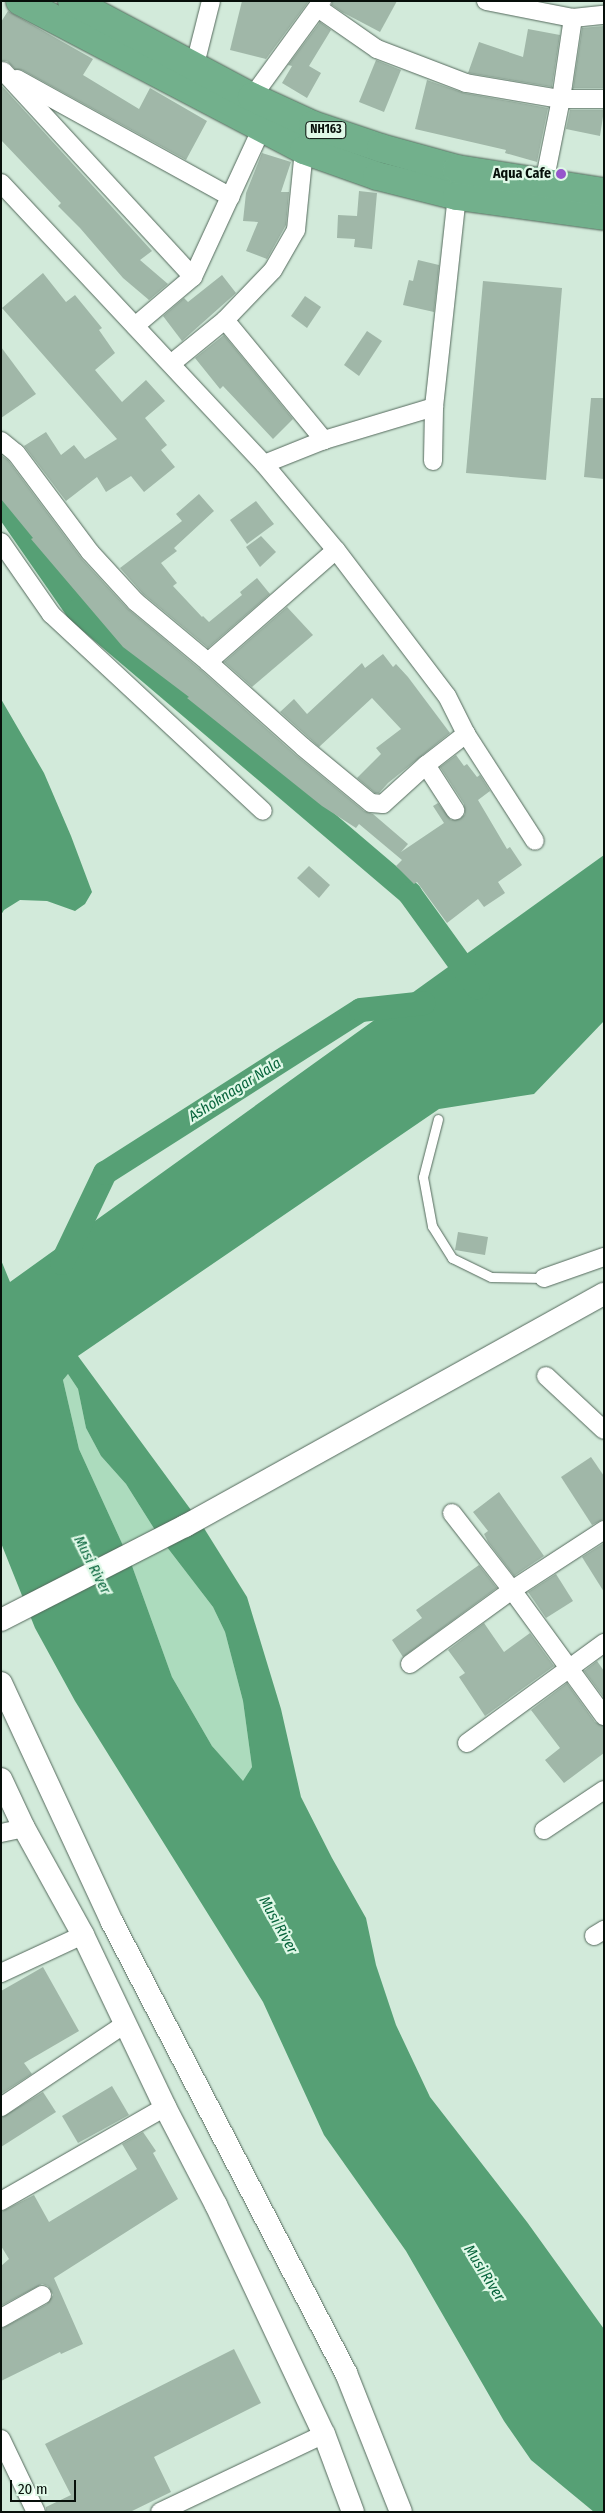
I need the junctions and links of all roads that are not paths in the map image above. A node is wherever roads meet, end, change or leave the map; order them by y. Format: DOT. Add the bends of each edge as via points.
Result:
graph roads {
  1 [pos="20,1"];
  2 [pos="72,1"];
  3 [pos="211,1"];
  4 [pos="486,1"];
  5 [pos="320,5"];
  6 [pos="604,15"];
  7 [pos="572,18"];
  8 [pos="192,78"];
  9 [pos="252,97"];
  10 [pos="560,99"];
  11 [pos="604,99"];
  12 [pos="261,130"];
  13 [pos="304,150"];
  14 [pos="1,183"];
  15 [pos="544,183"];
  16 [pos="604,192"];
  17 [pos="458,196"];
  18 [pos="231,197"];
  19 [pos="604,216"];
  20 [pos="193,277"];
  21 [pos="225,320"];
  22 [pos="135,326"];
  23 [pos="172,363"];
  24 [pos="434,407"];
  25 [pos="324,440"];
  26 [pos="1,441"];
  27 [pos="433,461"];
  28 [pos="264,464"];
  29 [pos="1,542"];
  30 [pos="336,550"];
  31 [pos="208,662"];
  32 [pos="466,734"];
  33 [pos="426,765"];
  34 [pos="454,810"];
  35 [pos="262,811"];
  36 [pos="535,841"];
  37 [pos="438,1119"];
  38 [pos="604,1257"];
  39 [pos="544,1278"];
  40 [pos="604,1294"];
  41 [pos="546,1376"];
  42 [pos="604,1430"];
  43 [pos="452,1513"];
  44 [pos="604,1530"];
  45 [pos="512,1590"];
  46 [pos="4,1618"];
  47 [pos="604,1643"];
  48 [pos="410,1664"];
  49 [pos="570,1668"];
  50 [pos="1,1683"];
  51 [pos="604,1716"];
  52 [pos="467,1743"];
  53 [pos="1,1779"];
  54 [pos="604,1790"];
  55 [pos="24,1828"];
  56 [pos="544,1830"];
  57 [pos="1,1833"];
  58 [pos="83,1935"];
  59 [pos="1,1973"];
  60 [pos="125,2024"];
  61 [pos="1,2107"];
  62 [pos="165,2107"];
  63 [pos="1,2201"];
  64 [pos="42,2295"];
  65 [pos="1,2318"];
  66 [pos="324,2434"];
  67 [pos="1,2439"];
  68 [pos="36,2512"];
  69 [pos="160,2512"];
  70 [pos="353,2512"];
  71 [pos="401,2512"];
  1 -- 8 [label="highway, NH163"];
  2 -- 8 [label="highway, NH163"];
  3 -- 8 [label="street"];
  4 -- 7 [label="street"];
  5 -- 9 [label="street"];
  5 -- 10 [label="street" via="377,49 466,83"];
  6 -- 7 [label="street"];
  7 -- 10 [label="street"];
  8 -- 9 [label="highway, NH163"];
  8 -- 12 [label="highway, NH163"];
  9 -- 15 [label="highway, NH163" via="313,125 381,148 457,169"];
  10 -- 11 [label="street"];
  10 -- 15 [label="street"];
  12 -- 13 [label="highway, NH163"];
  12 -- 18 [label="street"];
  13 -- 17 [label="highway, NH163" via="377,176"];
  13 -- 21 [label="street" via="296,230 274,270"];
  14 -- 22 [label="street"];
  15 -- 16 [label="highway, NH163"];
  17 -- 19 [label="highway, NH163"];
  17 -- 24 [label="street"];
  18 -- 20 [label="street"];
  18 -- 20 [label="street" via="3,71"];
  20 -- 22 [label="street"];
  21 -- 23 [label="street"];
  21 -- 25 [label="street"];
  22 -- 23 [label="street"];
  23 -- 28 [label="street"];
  24 -- 25 [label="street"];
  24 -- 27 [label="street"];
  25 -- 28 [label="street"];
  26 -- 31 [label="street" via="16,453 107,573 136,602"];
  28 -- 30 [label="street"];
  29 -- 35 [label="street" via="51,614"];
  30 -- 31 [label="street"];
  30 -- 32 [label="street" via="448,696"];
  31 -- 33 [label="street" via="371,803 383,804"];
  32 -- 33 [label="street"];
  32 -- 36 [label="street"];
  33 -- 34 [label="street"];
  37 -- 39 [label="lane" via="423,1177 432,1226 452,1258 492,1277"];
  38 -- 39 [label="street"];
  40 -- 46 [label="street" via="185,1526"];
  41 -- 42 [label="street"];
  43 -- 45 [label="street"];
  44 -- 45 [label="street"];
  45 -- 48 [label="street"];
  45 -- 49 [label="street"];
  47 -- 49 [label="street"];
  49 -- 51 [label="street"];
  49 -- 52 [label="street"];
  50 -- 71 [label="street" via="112,1922 346,2374"];
  53 -- 55 [label="street"];
  54 -- 56 [label="street"];
  55 -- 57 [label="street"];
  55 -- 58 [label="street"];
  58 -- 59 [label="street"];
  58 -- 60 [label="street"];
  60 -- 61 [label="street"];
  60 -- 62 [label="street"];
  62 -- 63 [label="street"];
  62 -- 66 [label="street" via="216,2205"];
  64 -- 65 [label="street"];
  66 -- 69 [label="street"];
  66 -- 70 [label="street"];
  67 -- 68 [label="street"];
}
